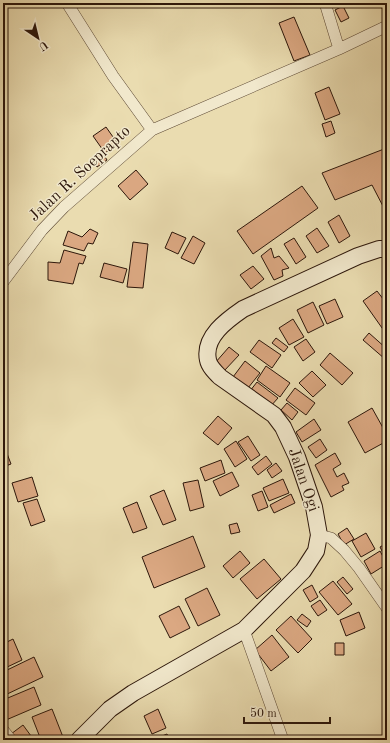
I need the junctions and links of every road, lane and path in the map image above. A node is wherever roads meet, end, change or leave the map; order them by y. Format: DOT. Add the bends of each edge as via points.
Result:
graph roads {
  1 [pos="67,3"];
  2 [pos="325,3"];
  3 [pos="387,26"];
  4 [pos="339,49"];
  5 [pos="152,130"];
  6 [pos="387,249"];
  7 [pos="3,282"];
  8 [pos="319,535"];
  9 [pos="387,608"];
  10 [pos="244,630"];
  11 [pos="3,730"];
  12 [pos="10,740"];
  13 [pos="79,740"];
  14 [pos="283,740"];
  1 -- 5 [label="street" via="113,76"];
  2 -- 4 [label="street"];
  3 -- 4 [label="street, Jalan R. Soeprapto"];
  4 -- 5 [label="street, Jalan R. Soeprapto"];
  5 -- 7 [label="street, Jalan R. Soeprapto" via="64,207 42,230"];
  6 -- 8 [label="street, Jalan Ogi" via="374,250 358,256 243,309 231,317 210,341 208,360 213,370 274,414 283,427 297,457 314,507"];
  8 -- 9 [label="street" via="331,538 344,550"];
  8 -- 10 [label="street, Jalan Ogi" via="316,551 303,571"];
  10 -- 13 [label="street, Jalan Ogi" via="133,693 110,709"];
  10 -- 14 [label="street"];
  11 -- 12 [label="street"];
}
